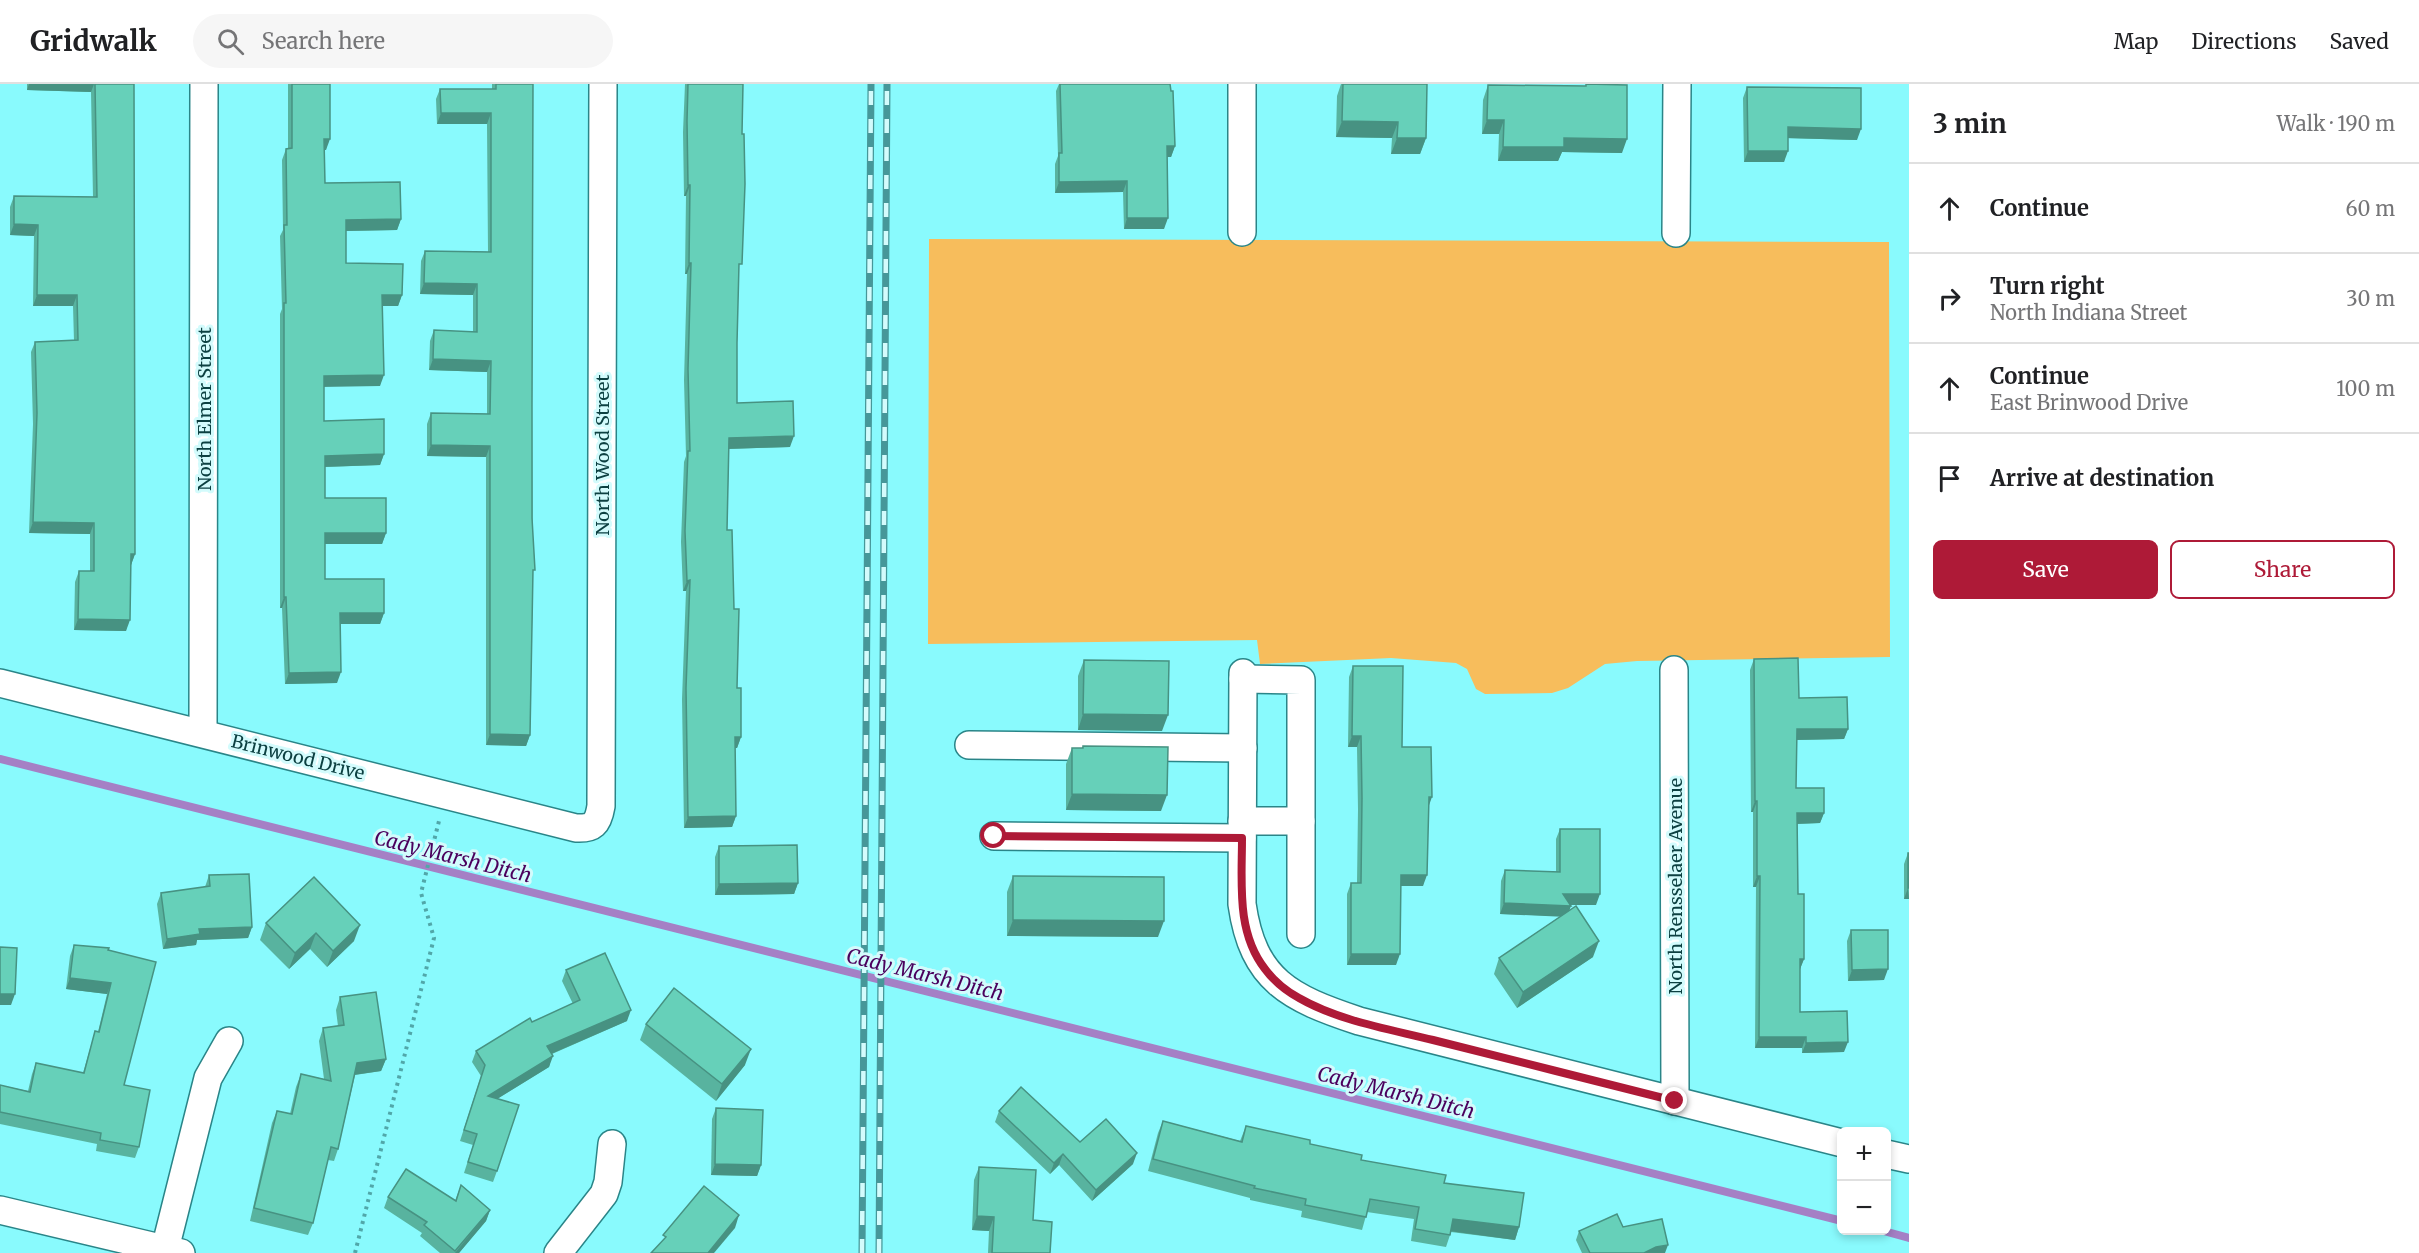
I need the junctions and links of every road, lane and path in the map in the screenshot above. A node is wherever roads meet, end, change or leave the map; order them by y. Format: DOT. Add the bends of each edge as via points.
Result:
graph roads {
  1 [pos="204,84"];
  2 [pos="603,84"];
  3 [pos="1242,84"];
  4 [pos="1677,84"];
  5 [pos="1242,232"];
  6 [pos="1676,234"];
  7 [pos="1674,670"];
  8 [pos="0,682"];
  9 [pos="203,733"];
  10 [pos="969,745"];
  11 [pos="1242,748"];
  12 [pos="1300,821"];
  13 [pos="594,825"];
  14 [pos="1242,829"];
  15 [pos="994,836"];
  16 [pos="432,847"];
  17 [pos="1300,934"];
  18 [pos="229,1041"];
  19 [pos="1675,1101"];
  20 [pos="1837,1142"];
  21 [pos="612,1144"];
  22 [pos="1891,1155"];
  23 [pos="1909,1160"];
  24 [pos="0,1210"];
  25 [pos="173,1251"];
  26 [pos="355,1253"];
  27 [pos="558,1253"];
  1 -- 9 [label="street, North Elmer Street"];
  2 -- 13 [label="street, North Wood Street" via="601,806"];
  3 -- 5 [label="street"];
  4 -- 6 [label="street"];
  7 -- 19 [label="street, North Rensselaer Avenue"];
  8 -- 9 [label="street, Brinwood Drive"];
  9 -- 13 [label="street, Brinwood Drive" via="576,828"];
  10 -- 11 [label="street"];
  11 -- 12 [label="street" via="1242,676 1300,680"];
  11 -- 14 [label="street"];
  12 -- 14 [label="street"];
  12 -- 17 [label="street"];
  14 -- 15 [label="street"];
  14 -- 19 [label="street" via="1245,926 1264,968 1279,985 1300,999 1359,1021"];
  16 -- 26 [label="path" via="421,893 434,938"];
  18 -- 25 [label="street" via="208,1078"];
  19 -- 20 [label="street"];
  21 -- 27 [label="street" via="604,1194"];
  22 -- 23 [label="street"];
  24 -- 25 [label="street"];
}
